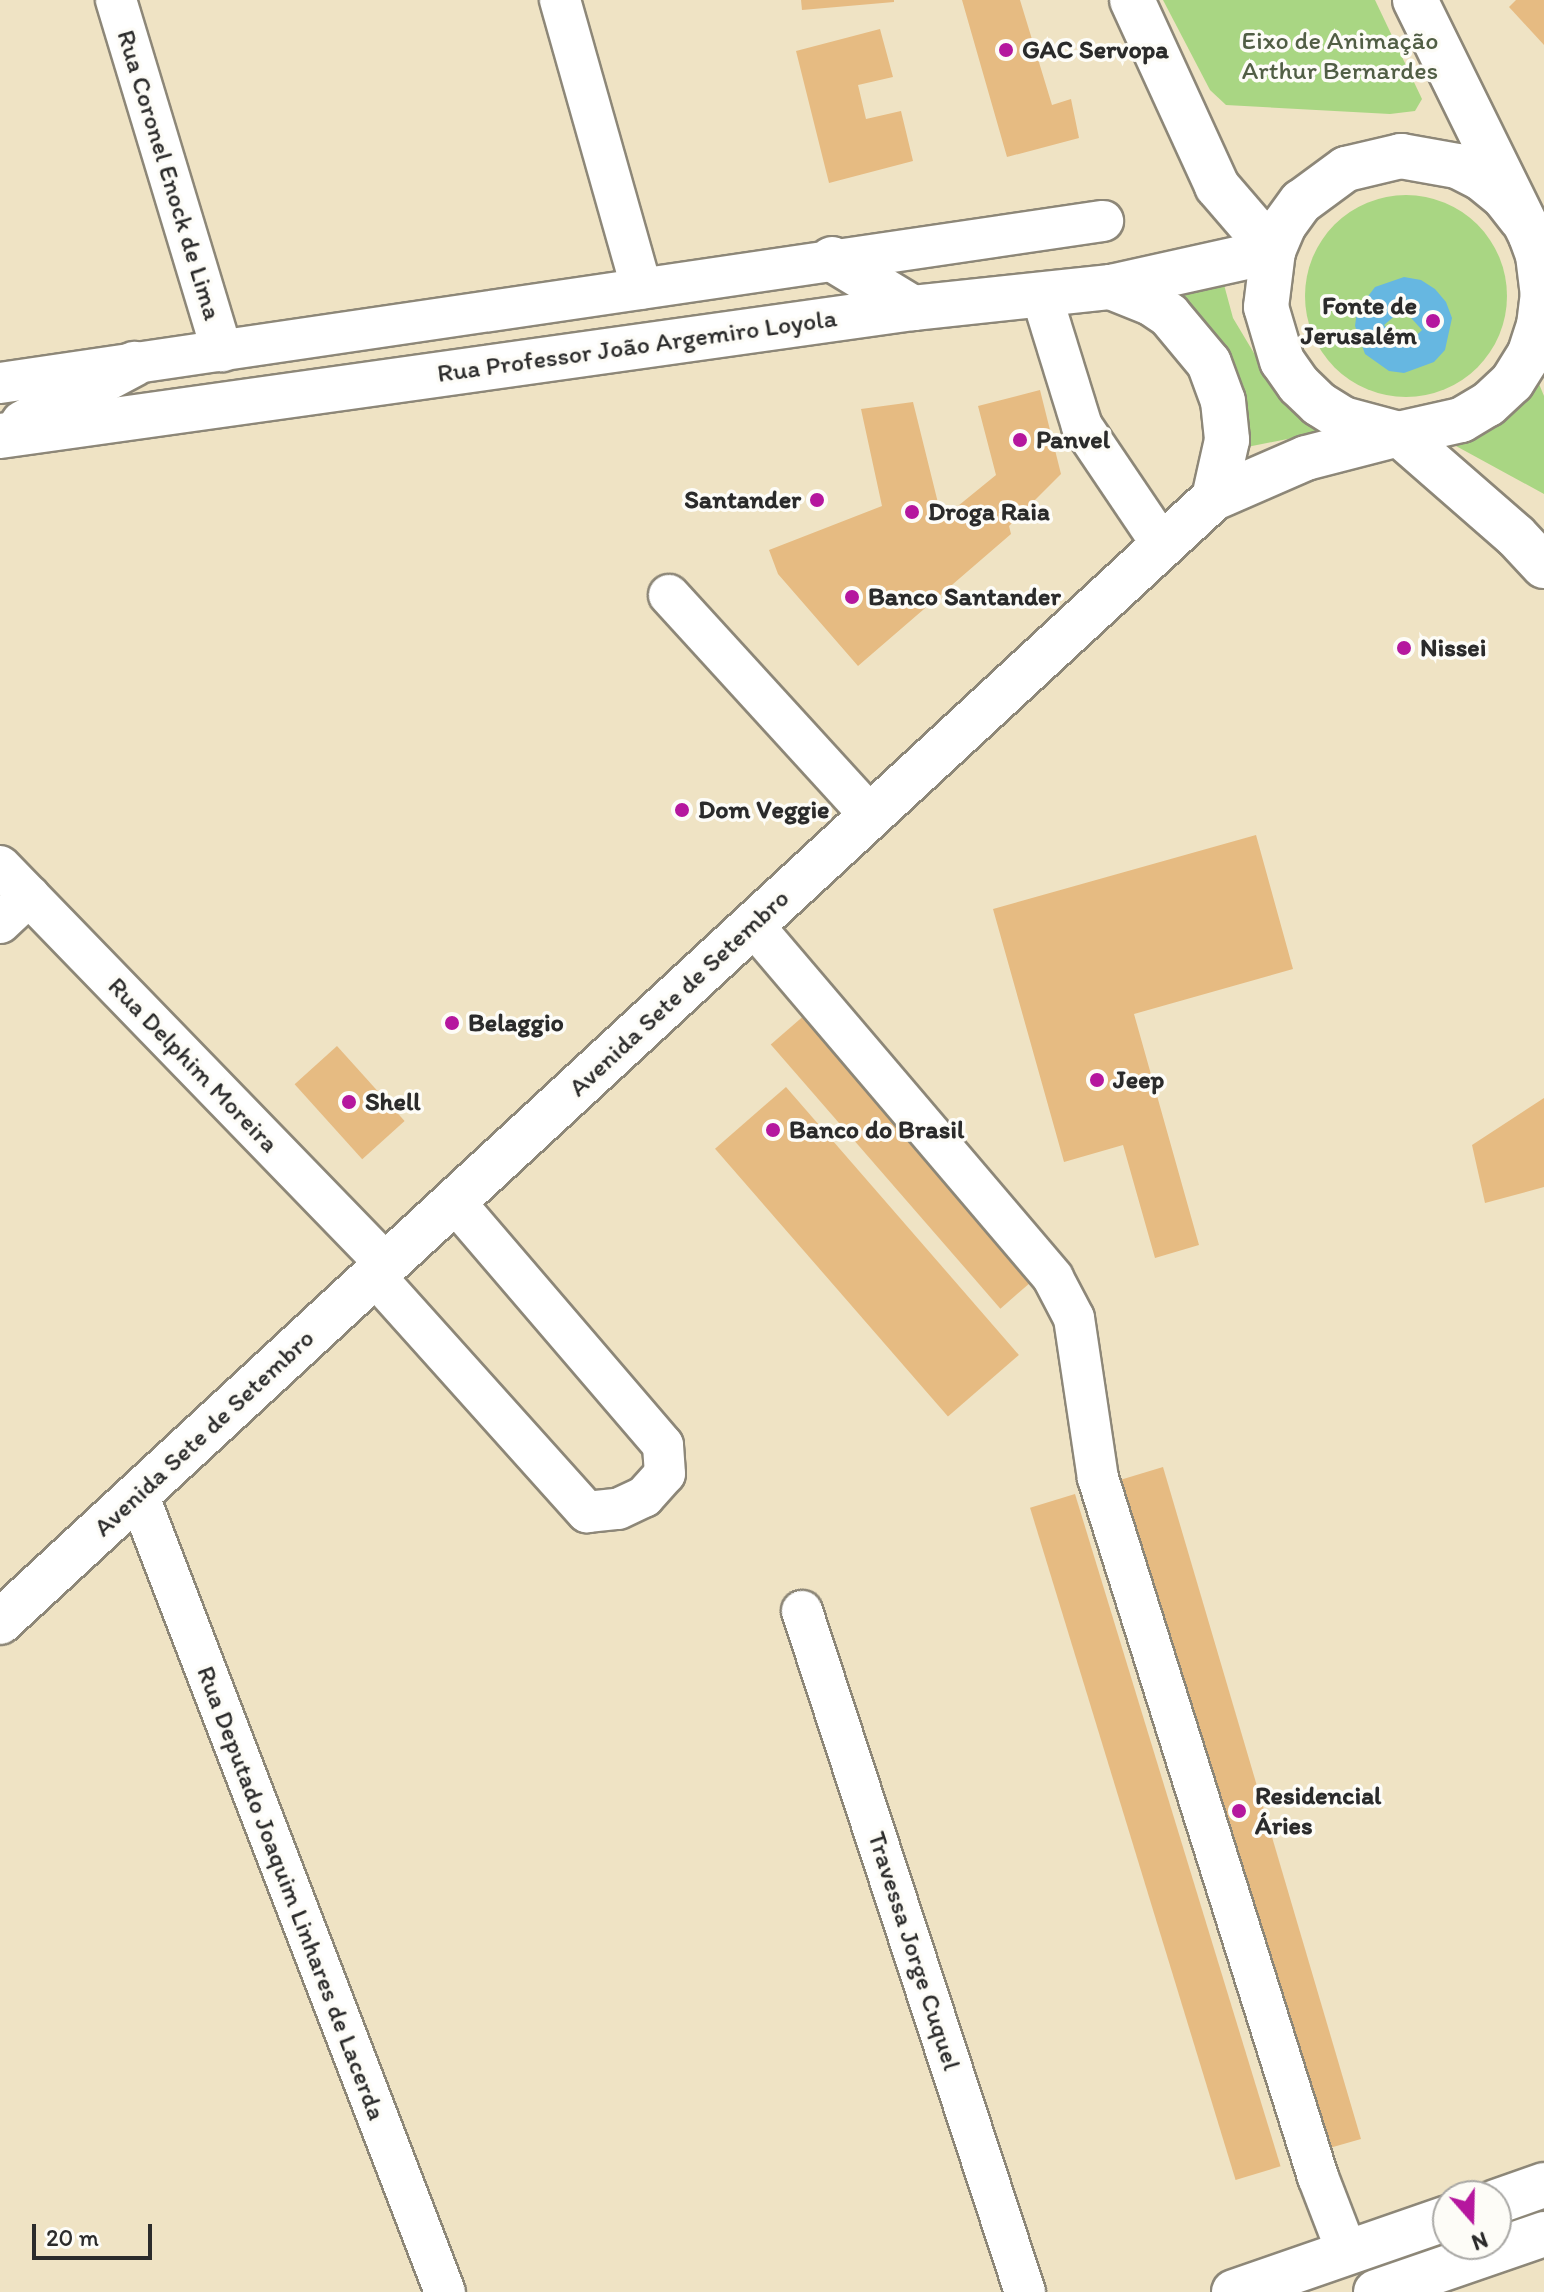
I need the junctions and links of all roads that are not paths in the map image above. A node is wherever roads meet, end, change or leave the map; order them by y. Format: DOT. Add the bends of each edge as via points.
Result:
graph roads {
  1 [pos="116,0"];
  2 [pos="560,0"];
  3 [pos="1132,0"];
  4 [pos="1415,0"];
  5 [pos="1217,186"];
  6 [pos="1533,208"];
  7 [pos="1103,221"];
  8 [pos="1273,251"];
  9 [pos="832,259"];
  10 [pos="1204,267"];
  11 [pos="1111,287"];
  12 [pos="642,289"];
  13 [pos="1544,294"];
  14 [pos="1042,297"];
  15 [pos="913,308"];
  16 [pos="222,351"];
  17 [pos="134,364"];
  18 [pos="0,383"];
  19 [pos="1399,434"];
  20 [pos="0,435"];
  21 [pos="1214,498"];
  22 [pos="1489,515"];
  23 [pos="1544,537"];
  24 [pos="1163,546"];
  25 [pos="1544,566"];
  26 [pos="669,595"];
  27 [pos="871,816"];
  28 [pos="0,866"];
  29 [pos="29,896"];
  30 [pos="0,923"];
  31 [pos="753,925"];
  32 [pos="454,1201"];
  33 [pos="380,1270"];
  34 [pos="138,1494"];
  35 [pos="802,1611"];
  36 [pos="0,1622"];
  37 [pos="1544,2185"];
  38 [pos="1512,2196"];
  39 [pos="1432,2223"];
  40 [pos="1544,2234"];
  41 [pos="1347,2252"];
  42 [pos="445,2292"];
  43 [pos="1025,2292"];
  44 [pos="1234,2292"];
  45 [pos="1376,2292"];
  1 -- 16 [label="street, Rua Coronel Enock de Lima"];
  2 -- 12 [label="street"];
  3 -- 5 [label="main road"];
  4 -- 6 [label="main road"];
  5 -- 8 [label="main road"];
  5 -- 10 [label="main road" via="1217,228"];
  6 -- 8 [label="main road" via="1504,197 1469,172 1430,158 1401,156 1346,169 1322,183 1284,225"];
  6 -- 13 [label="main road"];
  7 -- 9 [label="street, Rua Professor João Argemiro Loyola"];
  8 -- 10 [label="main road, Rua Professor João Argemiro Loyola"];
  8 -- 19 [label="main road" via="1266,307 1282,361 1299,385 1343,419"];
  9 -- 12 [label="street, Rua Professor João Argemiro Loyola"];
  9 -- 15 [label="main road"];
  10 -- 11 [label="main road, Rua Professor João Argemiro Loyola"];
  11 -- 14 [label="main road, Rua Professor João Argemiro Loyola"];
  11 -- 21 [label="main road" via="1169,315 1209,363 1227,431"];
  12 -- 16 [label="street, Rua Professor João Argemiro Loyola"];
  13 -- 19 [label="main road" via="1534,340 1512,382 1461,420"];
  14 -- 15 [label="main road, Rua Professor João Argemiro Loyola"];
  14 -- 24 [label="street" via="1082,426"];
  15 -- 20 [label="main road, Rua Professor João Argemiro Loyola"];
  16 -- 17 [label="street, Rua Professor João Argemiro Loyola"];
  17 -- 18 [label="street, Rua Professor João Argemiro Loyola"];
  17 -- 20 [label="main road"];
  19 -- 21 [label="main road, Avenida Sete de Setembro" via="1306,458"];
  19 -- 22 [label="main road"];
  21 -- 24 [label="main road, Avenida Sete de Setembro"];
  22 -- 23 [label="main road"];
  22 -- 25 [label="main road"];
  24 -- 27 [label="main road, Avenida Sete de Setembro"];
  26 -- 27 [label="street"];
  27 -- 31 [label="main road, Avenida Sete de Setembro"];
  28 -- 29 [label="street, Rua Delphim Moreira"];
  29 -- 30 [label="street"];
  29 -- 33 [label="street, Rua Delphim Moreira"];
  31 -- 32 [label="main road, Avenida Sete de Setembro"];
  31 -- 41 [label="street" via="1053,1278 1074,1318 1098,1478 1318,2177"];
  32 -- 33 [label="main road, Avenida Sete de Setembro"];
  32 -- 33 [label="street, Rua Delphim Moreira" via="663,1445 665,1474 644,1497 618,1509 587,1512"];
  33 -- 34 [label="main road, Avenida Sete de Setembro"];
  34 -- 36 [label="main road, Avenida Sete de Setembro"];
  34 -- 42 [label="street, Rua Deputado Joaquim Linhares de Lacerda"];
  35 -- 43 [label="street, Travessa Jorge Cuquel"];
  37 -- 38 [label="main road"];
  39 -- 41 [label="main road"];
  40 -- 45 [label="main road"];
  41 -- 44 [label="main road"];
}
